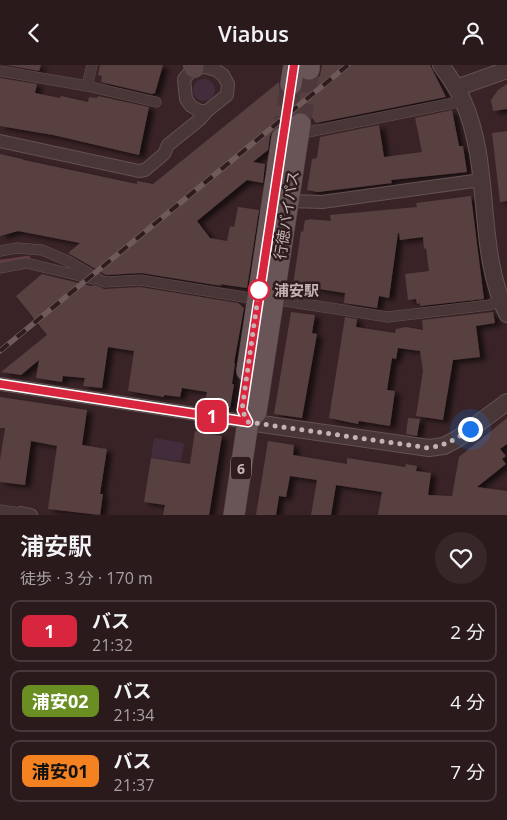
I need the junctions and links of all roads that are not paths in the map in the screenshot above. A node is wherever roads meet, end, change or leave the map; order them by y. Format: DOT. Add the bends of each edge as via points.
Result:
graph roads {
  1 [pos="92,65"];
  2 [pos="441,65"];
  3 [pos="193,67"];
  4 [pos="506,68"];
  5 [pos="0,71"];
  6 [pos="87,86"];
  7 [pos="460,94"];
  8 [pos="156,101"];
  9 [pos="208,111"];
  10 [pos="293,132"];
  11 [pos="0,141"];
  12 [pos="481,180"];
  13 [pos="289,201"];
  14 [pos="0,251"];
  15 [pos="0,268"];
  16 [pos="104,282"];
  17 [pos="250,298"];
  18 [pos="285,301"];
  19 [pos="505,305"];
  20 [pos="0,384"];
  21 [pos="507,401"];
  22 [pos="248,422"];
  23 [pos="0,510"];
  24 [pos="26,514"];
  25 [pos="234,515"];
  1 -- 6 [label="street"];
  2 -- 7 [label="street"];
  3 -- 9 [label="street" via="184,79 186,99 200,111"];
  3 -- 9 [label="street" via="216,70 228,85 227,95"];
  4 -- 7 [label="street"];
  5 -- 6 [label="street"];
  6 -- 8 [label="street"];
  7 -- 10 [label="street"];
  7 -- 12 [label="street" via="476,143"];
  9 -- 11 [label="street" via="168,145 164,154 146,170"];
  10 -- 13 [label="main road, 行徳バイパス / 6"];
  10 -- 22 [label="main road, 行徳バイパス / 6" via="242,410"];
  12 -- 13 [label="street" via="322,203"];
  12 -- 19 [label="street" via="492,268"];
  13 -- 22 [label="main road, 行徳バイパス / 6" via="256,412"];
  14 -- 16 [label="street" via="17,248 42,250"];
  15 -- 16 [label="street" via="26,263"];
  16 -- 17 [label="street" via="140,280"];
  18 -- 19 [label="street" via="388,317"];
  20 -- 22 [label="street"];
  21 -- 22 [label="street" via="457,439 444,446 429,448"];
  22 -- 25 [label="main road, 行徳バイパス / 6"];
  23 -- 24 [label="street"];
}
